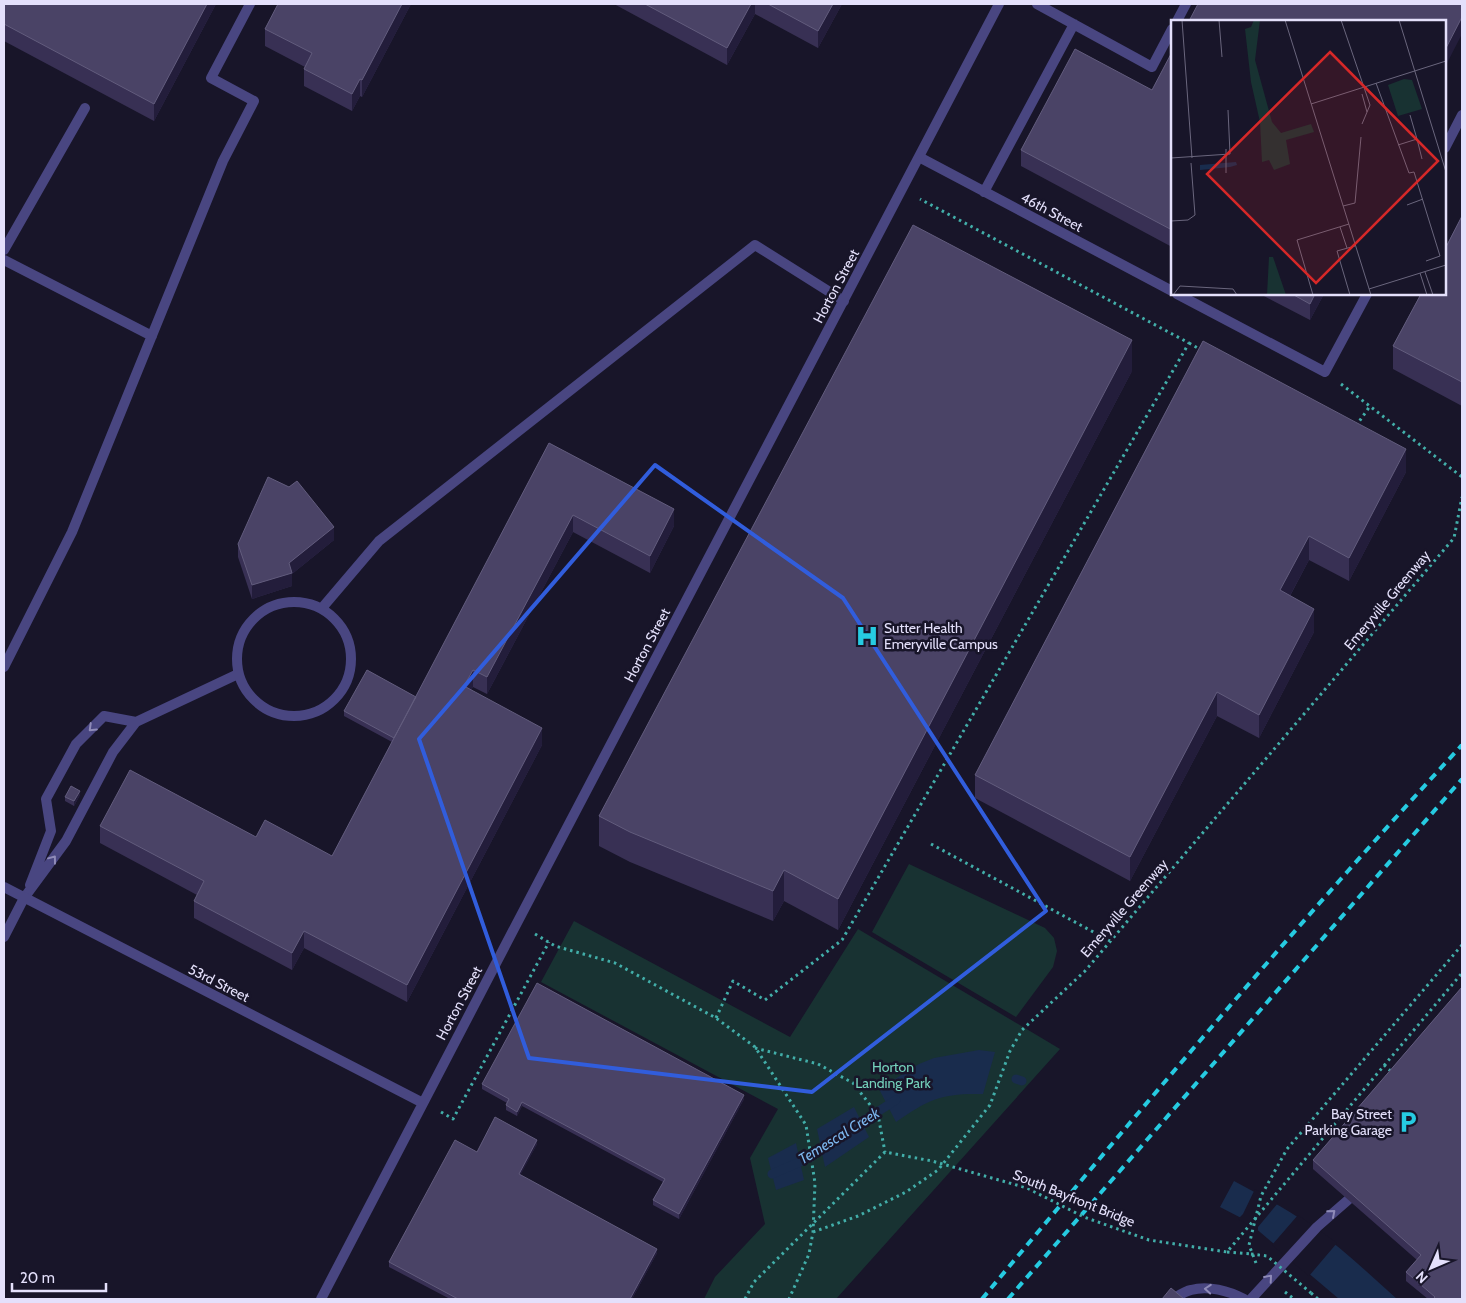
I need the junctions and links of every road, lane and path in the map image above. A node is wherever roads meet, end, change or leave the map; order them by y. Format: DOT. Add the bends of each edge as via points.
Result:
graph roads {
  1 [pos="250,4"];
  2 [pos="999,4"];
  3 [pos="1037,4"];
  4 [pos="1186,4"];
  5 [pos="1177,20"];
  6 [pos="1074,24"];
  7 [pos="1171,31"];
  8 [pos="85,108"];
  9 [pos="1462,115"];
  10 [pos="1446,146"];
  11 [pos="919,157"];
  12 [pos="902,189"];
  13 [pos="984,192"];
  14 [pos="4,250"];
  15 [pos="4,260"];
  16 [pos="1171,290"];
  17 [pos="1179,295"];
  18 [pos="1365,295"];
  19 [pos="844,300"];
  20 [pos="152,336"];
  21 [pos="1188,343"];
  22 [pos="1206,352"];
  23 [pos="1325,372"];
  24 [pos="1370,406"];
  25 [pos="1353,430"];
  26 [pos="1462,477"];
  27 [pos="1462,497"];
  28 [pos="322,608"];
  29 [pos="4,667"];
  30 [pos="238,674"];
  31 [pos="136,722"];
  32 [pos="930,844"];
  33 [pos="4,887"];
  34 [pos="24,898"];
  35 [pos="517,923"];
  36 [pos="4,937"];
  37 [pos="1110,941"];
  38 [pos="549,942"];
  39 [pos="1462,945"];
  40 [pos="1462,973"];
  41 [pos="716,1018"];
  42 [pos="755,1047"];
  43 [pos="1384,1065"];
  44 [pos="1394,1075"];
  45 [pos="1398,1078"];
  46 [pos="422,1103"];
  47 [pos="885,1152"];
  48 [pos="1348,1200"];
  49 [pos="813,1232"];
  50 [pos="1249,1245"];
  51 [pos="1227,1252"];
  52 [pos="321,1299"];
  53 [pos="745,1299"];
  54 [pos="789,1299"];
  55 [pos="1173,1299"];
  56 [pos="1244,1299"];
  57 [pos="1251,1299"];
  58 [pos="1318,1299"];
  1 -- 20 [label="street" via="211,78 254,101 223,161"];
  2 -- 11 [label="street, Horton Street"];
  3 -- 6 [label="street"];
  4 -- 5 [label="street"];
  6 -- 7 [label="street" via="1152,67"];
  6 -- 13 [label="street"];
  8 -- 14 [label="street"];
  9 -- 10 [label="street"];
  11 -- 12 [label="street, Horton Street"];
  11 -- 13 [label="street, 46th Street"];
  12 -- 19 [label="street, Horton Street"];
  12 -- 21 [label="path"];
  13 -- 16 [label="street, 46th Street"];
  15 -- 20 [label="street"];
  17 -- 23 [label="street"];
  18 -- 23 [label="street"];
  19 -- 28 [label="street" via="755,245 379,541"];
  19 -- 35 [label="street, Horton Street"];
  20 -- 29 [label="street" via="72,532"];
  21 -- 22 [label="path"];
  21 -- 41 [label="path" via="842,940 765,1000 733,981"];
  23 -- 24 [label="path"];
  24 -- 25 [label="path"];
  24 -- 26 [label="path"];
  27 -- 37 [label="path, Emeryville Greenway" via="1454,538"];
  28 -- 30 [label="street" via="300,601 278,603 258,613 243,630 236,652"];
  28 -- 30 [label="street" via="339,623 350,643 352,666 345,687 330,704 310,714 287,716 266,709 248,695"];
  30 -- 31 [label="street"];
  34 -- 31 [label="street, one-way" via="66,841 113,752"];
  31 -- 34 [label="street, one-way" via="104,716 76,744 46,799 51,831"];
  32 -- 37 [label="path"];
  33 -- 34 [label="street, 53rd Street"];
  34 -- 36 [label="street"];
  34 -- 46 [label="street, 53rd Street"];
  35 -- 38 [label="path"];
  35 -- 46 [label="street, Horton Street"];
  37 -- 49 [label="path, Emeryville Greenway" via="1085,971 1022,1030 1010,1051 990,1105 938,1170 906,1192 858,1216"];
  38 -- 41 [label="path" via="615,963"];
  38 -- 46 [label="path" via="453,1119"];
  39 -- 50 [label="path, bridge" via="1287,1149 1261,1196"];
  40 -- 43 [label="path, bridge"];
  41 -- 42 [label="path"];
  42 -- 47 [label="path" via="818,1064 854,1083 878,1115"];
  42 -- 49 [label="path" via="806,1125 815,1183"];
  43 -- 44 [label="path"];
  43 -- 45 [label="path"];
  43 -- 51 [label="path, bridge"];
  46 -- 52 [label="street, Horton Street"];
  47 -- 51 [label="path, South Bayfront Bridge, bridge" via="1027,1188 1084,1217 1149,1240"];
  47 -- 53 [label="path, bridge" via="754,1282"];
  57 -- 48 [label="street, one-way" via="1317,1227"];
  49 -- 54 [label="path" via="809,1254"];
  51 -- 58 [label="path, South Bayfront Bridge, bridge" via="1267,1256"];
  56 -- 55 [label="street, one-way" via="1209,1288 1189,1290"];
}
